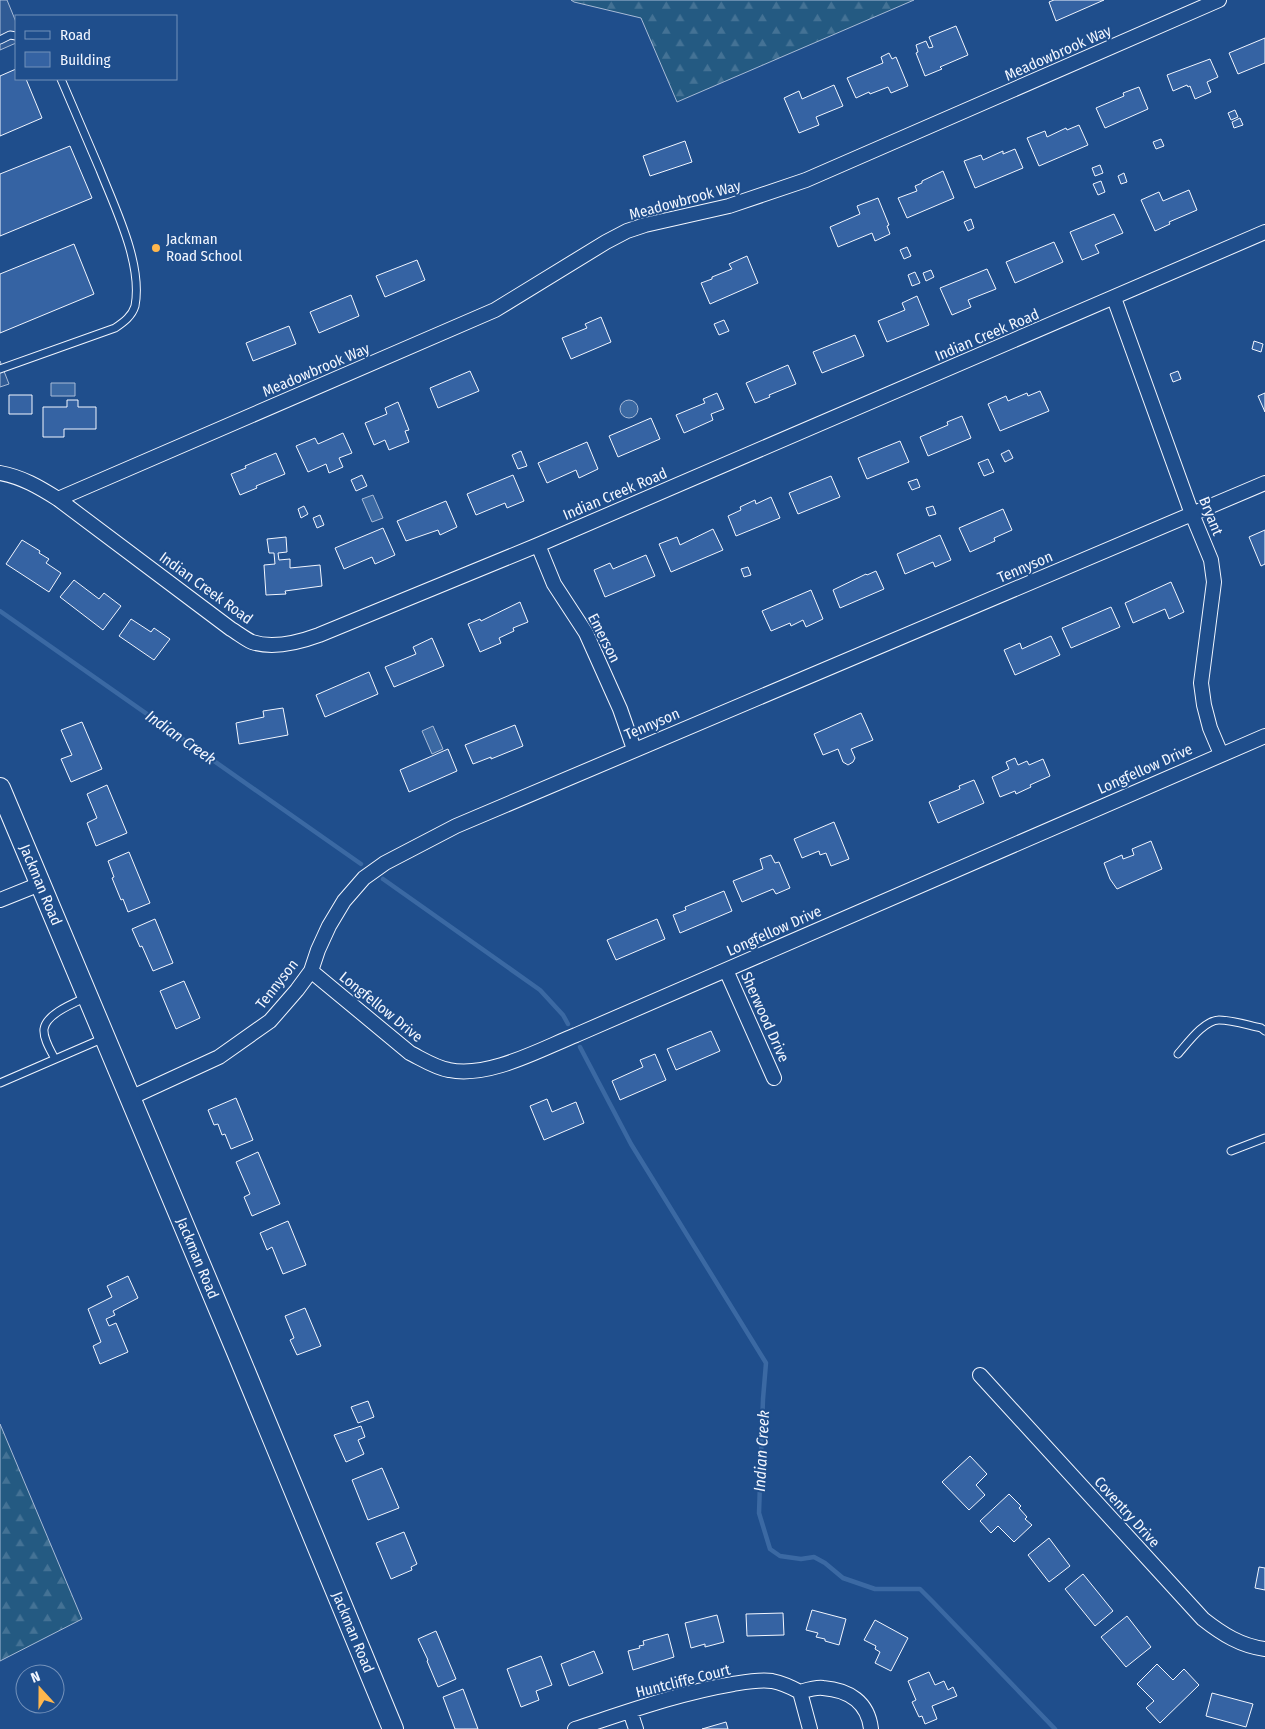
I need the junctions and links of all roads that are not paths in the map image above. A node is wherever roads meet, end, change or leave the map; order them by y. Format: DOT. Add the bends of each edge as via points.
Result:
graph roads {
  1 [pos="1219,0"];
  2 [pos="15,36"];
  3 [pos="0,40"];
  4 [pos="61,80"];
  5 [pos="1265,232"];
  6 [pos="1114,298"];
  7 [pos="0,369"];
  8 [pos="0,473"];
  9 [pos="1265,483"];
  10 [pos="58,498"];
  11 [pos="1192,514"];
  12 [pos="538,545"];
  13 [pos="1265,736"];
  14 [pos="634,749"];
  15 [pos="1220,754"];
  16 [pos="0,788"];
  17 [pos="40,884"];
  18 [pos="0,900"];
  19 [pos="726,970"];
  20 [pos="311,971"];
  21 [pos="87,996"];
  22 [pos="1265,1030"];
  23 [pos="105,1038"];
  24 [pos="1178,1054"];
  25 [pos="55,1059"];
  26 [pos="774,1078"];
  27 [pos="0,1083"];
  28 [pos="130,1098"];
  29 [pos="1265,1138"];
  30 [pos="1231,1151"];
  31 [pos="980,1375"];
  32 [pos="1265,1649"];
  33 [pos="800,1692"];
  34 [pos="630,1711"];
  35 [pos="393,1729"];
  36 [pos="575,1729"];
  37 [pos="636,1729"];
  38 [pos="810,1729"];
  39 [pos="871,1729"];
  1 -- 10 [label="street, Meadowbrook Way" via="806,180 747,201 627,231 495,310"];
  2 -- 3 [label="lane"];
  4 -- 7 [label="lane" via="126,235 134,265 134,307 128,319 115,328"];
  5 -- 6 [label="street, Indian Creek Road"];
  6 -- 11 [label="street, Bryant"];
  6 -- 12 [label="street, Indian Creek Road"];
  8 -- 10 [label="street, Indian Creek Road" via="24,480"];
  9 -- 11 [label="street, Tennyson"];
  10 -- 12 [label="street, Indian Creek Road" via="252,642 294,644"];
  11 -- 14 [label="street, Tennyson"];
  11 -- 15 [label="street, Bryant" via="1211,560 1213,589 1201,683 1210,728"];
  12 -- 14 [label="street, Emerson" via="554,584 586,633"];
  13 -- 15 [label="street, Longfellow Drive"];
  14 -- 20 [label="street, Tennyson" via="456,826 385,862 364,878 344,901 318,950"];
  15 -- 19 [label="street, Longfellow Drive"];
  16 -- 17 [label="street, Jackman Road"];
  17 -- 18 [label="street"];
  17 -- 21 [label="street, Jackman Road"];
  19 -- 20 [label="street, Longfellow Drive" via="538,1050 476,1071 449,1070 410,1053"];
  19 -- 26 [label="street, Sherwood Drive"];
  20 -- 28 [label="street, Tennyson" via="270,1021 219,1057"];
  21 -- 23 [label="street, Jackman Road"];
  21 -- 25 [label="lane" via="52,1016 47,1023 45,1035"];
  22 -- 24 [label="lane" via="1212,1021"];
  23 -- 25 [label="lane"];
  23 -- 28 [label="street, Jackman Road"];
  25 -- 27 [label="lane"];
  28 -- 35 [label="street, Jackman Road"];
  29 -- 30 [label="lane"];
  31 -- 32 [label="street, Coventry Drive" via="1203,1619 1221,1634 1254,1648"];
  33 -- 34 [label="street, Huntcliffe Court" via="770,1681 746,1682"];
  33 -- 38 [label="street"];
  33 -- 39 [label="street" via="821,1687 849,1693 863,1705"];
  34 -- 36 [label="street, Huntcliffe Court"];
  34 -- 37 [label="street"];
}
